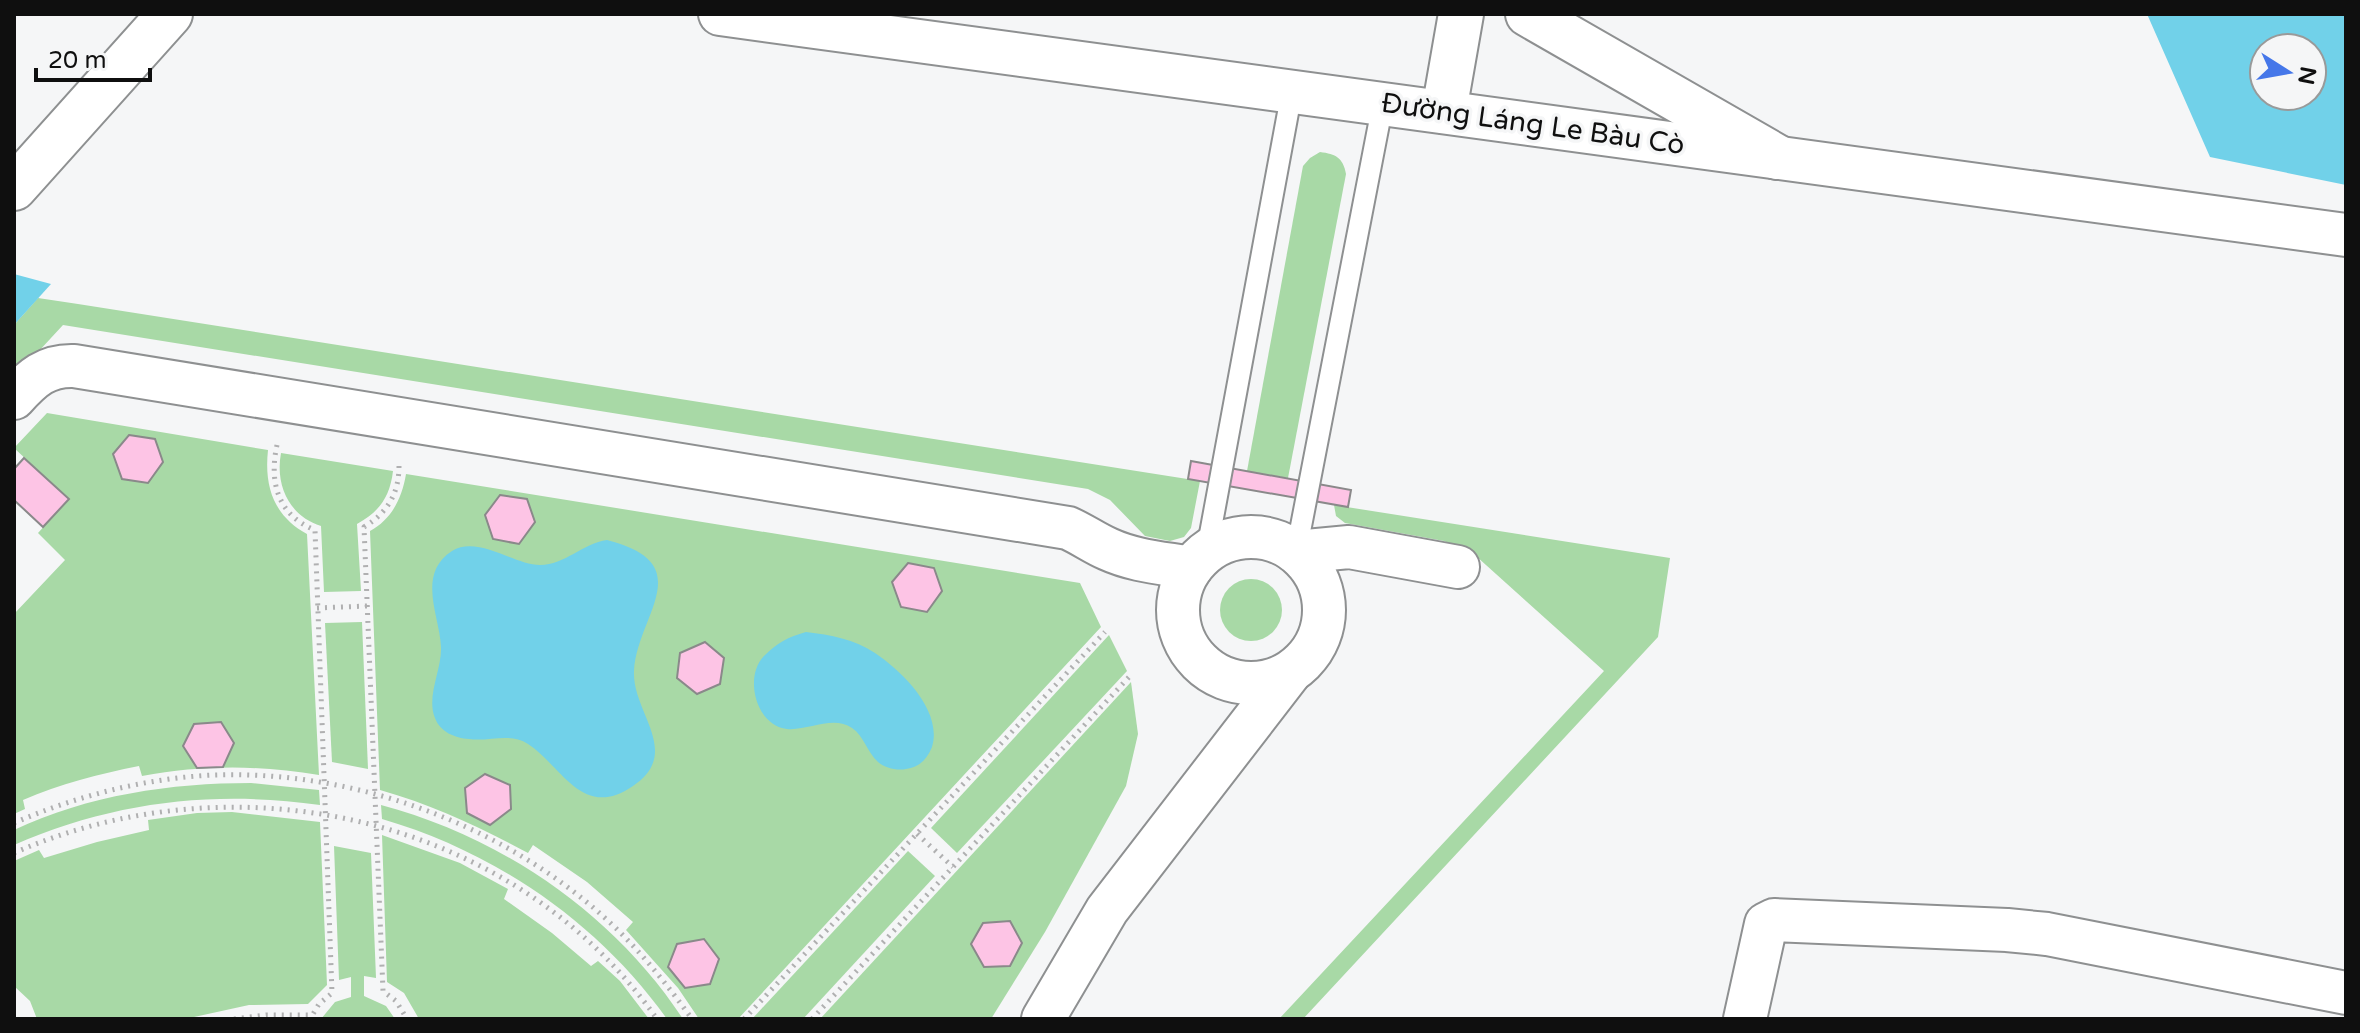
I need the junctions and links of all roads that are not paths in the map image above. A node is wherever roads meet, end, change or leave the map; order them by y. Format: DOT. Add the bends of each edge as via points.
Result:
graph roads {
  1 [pos="170,14"];
  2 [pos="720,14"];
  3 [pos="1461,14"];
  4 [pos="1528,14"];
  5 [pos="1292,91"];
  6 [pos="1383,103"];
  7 [pos="1444,111"];
  8 [pos="1777,157"];
  9 [pos="14,188"];
  10 [pos="2346,235"];
  11 [pos="14,398"];
  12 [pos="1296,552"];
  13 [pos="1199,559"];
  14 [pos="1458,567"];
  15 [pos="1289,674"];
  16 [pos="2346,993"];
  17 [pos="1043,1019"];
  18 [pos="1745,1019"];
  1 -- 9 [label="street"];
  2 -- 5 [label="street, Đường Láng Le Bàu Cò"];
  3 -- 7 [label="street"];
  4 -- 8 [label="street"];
  5 -- 6 [label="street, Đường Láng Le Bàu Cò"];
  5 -- 13 [label="lane"];
  6 -- 7 [label="street, Đường Láng Le Bàu Cò"];
  6 -- 12 [label="lane"];
  7 -- 8 [label="street, Đường Láng Le Bàu Cò"];
  8 -- 10 [label="street, Đường Láng Le Bàu Cò"];
  11 -- 13 [label="street" via="46,369 74,366 1068,528 1130,557"];
  12 -- 13 [label="street" via="1267,538 1236,537"];
  12 -- 14 [label="street" via="1349,547"];
  12 -- 15 [label="street" via="1322,590 1324,614 1319,638"];
  13 -- 15 [label="street" via="1180,588 1177,610 1190,652 1205,669 1246,684"];
  15 -- 17 [label="street" via="1107,910"];
  16 -- 18 [label="street" via="2047,934 1774,920 1766,924"];
}
